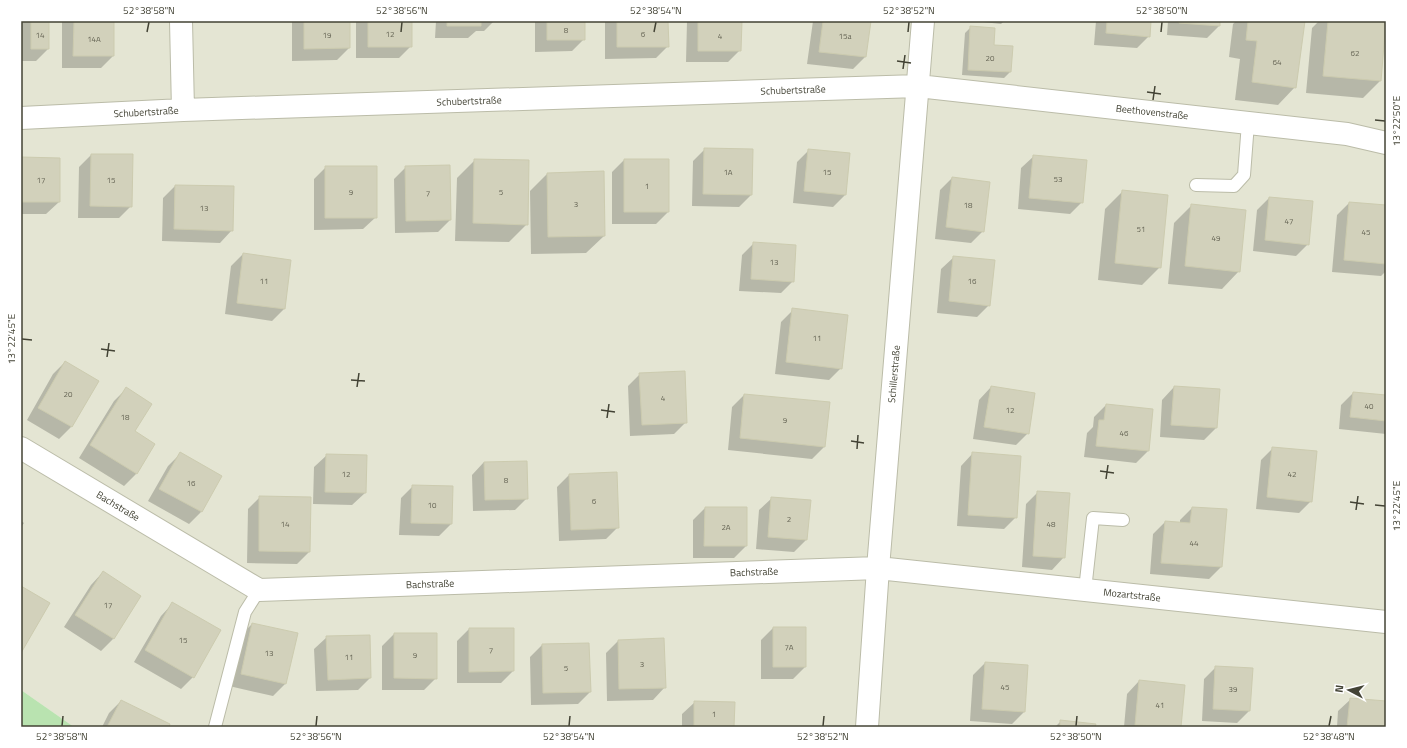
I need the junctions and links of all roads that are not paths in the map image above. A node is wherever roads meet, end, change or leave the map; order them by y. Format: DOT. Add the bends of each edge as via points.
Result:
graph roads {
  1 [pos="181,21"];
  2 [pos="923,21"];
  3 [pos="918,86"];
  4 [pos="183,110"];
  5 [pos="21,118"];
  6 [pos="1248,123"];
  7 [pos="1386,143"];
  8 [pos="1196,185"];
  9 [pos="21,448"];
  10 [pos="1123,520"];
  11 [pos="878,568"];
  12 [pos="259,590"];
  13 [pos="1085,590"];
  14 [pos="1386,622"];
  15 [pos="215,727"];
  16 [pos="867,727"];
  1 -- 4 [label="street"];
  2 -- 3 [label="street, Schillerstraße"];
  3 -- 4 [label="street, Schubertstraße"];
  3 -- 6 [label="street, Beethovenstraße"];
  3 -- 11 [label="street, Schillerstraße"];
  4 -- 5 [label="street, Schubertstraße"];
  6 -- 7 [label="street, Beethovenstraße" via="1347,134"];
  6 -- 8 [label="lane" via="1244,176 1234,186"];
  9 -- 12 [label="street, Bachstraße"];
  10 -- 13 [label="lane" via="1093,518"];
  11 -- 12 [label="street, Bachstraße"];
  11 -- 13 [label="street, Mozartstraße"];
  11 -- 16 [label="street, Schillerstraße"];
  12 -- 15 [label="lane" via="245,612"];
  13 -- 14 [label="street, Mozartstraße"];
}
